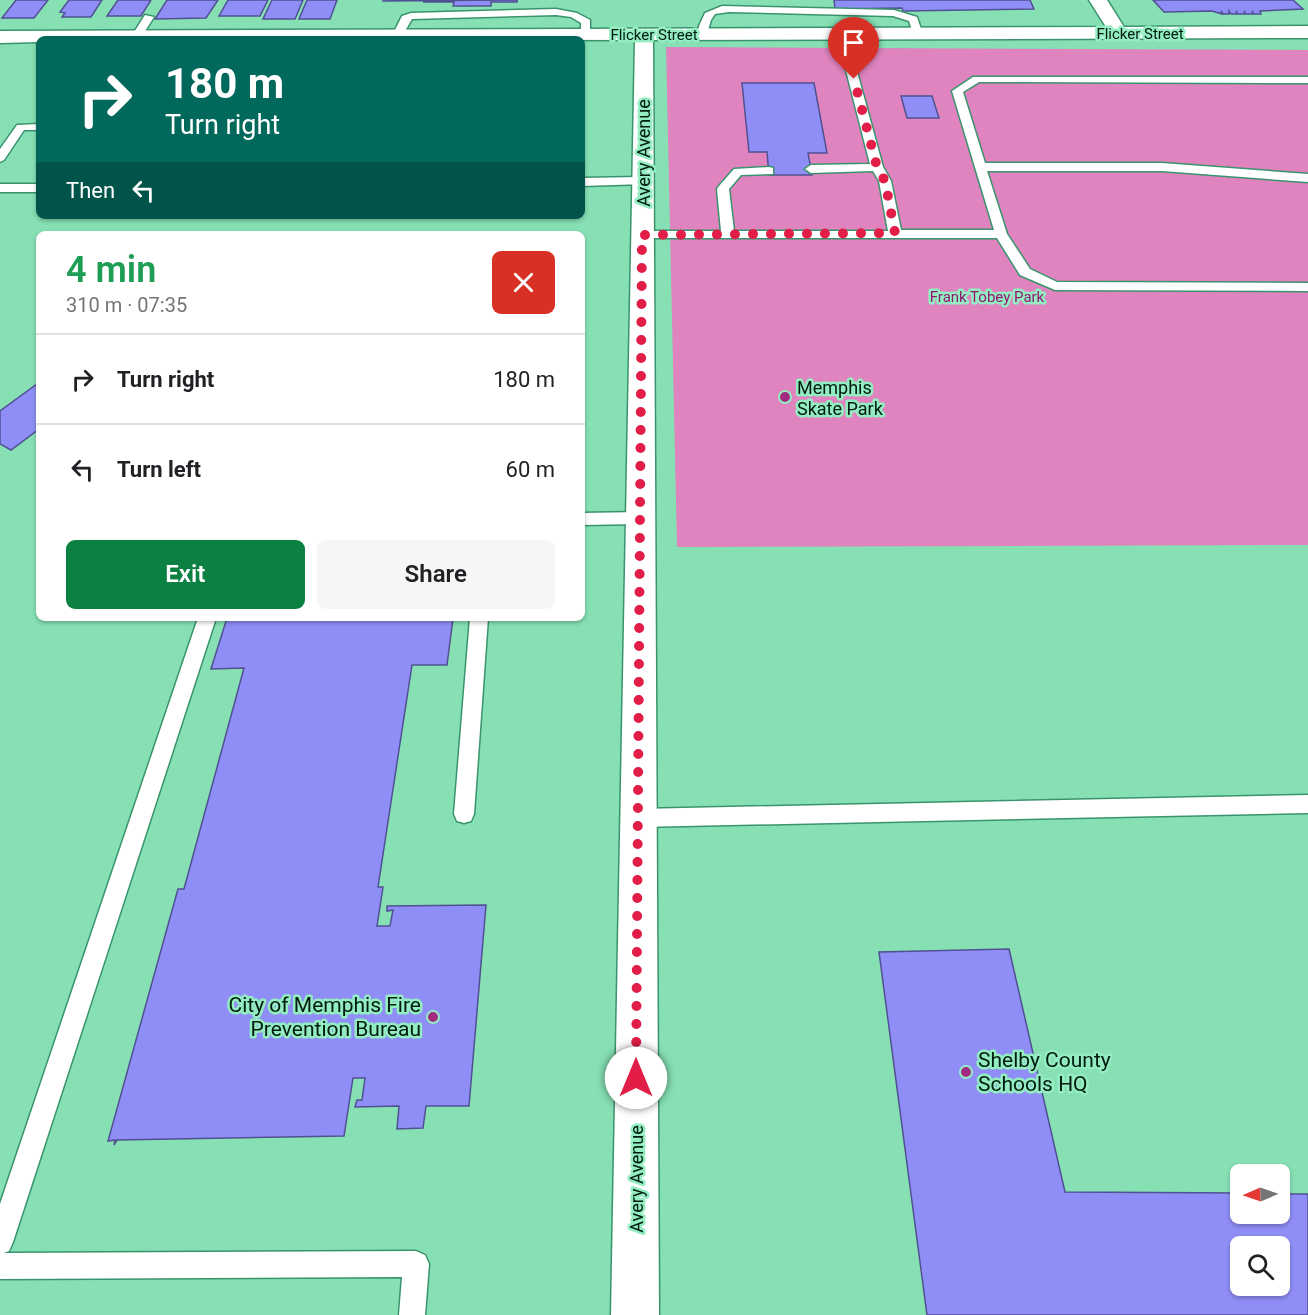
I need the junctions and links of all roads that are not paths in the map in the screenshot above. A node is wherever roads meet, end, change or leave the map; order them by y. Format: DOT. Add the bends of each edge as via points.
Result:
graph roads {
  1 [pos="1098,0"];
  2 [pos="149,17"];
  3 [pos="1308,32"];
  4 [pos="1119,34"];
  5 [pos="702,35"];
  6 [pos="842,35"];
  7 [pos="918,35"];
  8 [pos="137,36"];
  9 [pos="644,36"];
  10 [pos="0,37"];
  11 [pos="36,37"];
  12 [pos="585,37"];
  13 [pos="1308,80"];
  14 [pos="36,127"];
  15 [pos="0,158"];
  16 [pos="877,167"];
  17 [pos="980,167"];
  18 [pos="811,169"];
  19 [pos="769,171"];
  20 [pos="1308,178"];
  21 [pos="642,181"];
  22 [pos="585,182"];
  23 [pos="0,188"];
  24 [pos="36,188"];
  25 [pos="895,233"];
  26 [pos="728,234"];
  27 [pos="1001,234"];
  28 [pos="642,235"];
  29 [pos="1308,286"];
  30 [pos="640,518"];
  31 [pos="585,519"];
  32 [pos="206,621"];
  33 [pos="479,621"];
  34 [pos="1308,804"];
  35 [pos="464,814"];
  36 [pos="639,818"];
  37 [pos="0,1242"];
  38 [pos="0,1266"];
  39 [pos="412,1315"];
  40 [pos="635,1315"];
  1 -- 4 [label="street"];
  2 -- 8 [label="lane"];
  3 -- 4 [label="street, Flicker Street"];
  4 -- 7 [label="street, Flicker Street"];
  5 -- 6 [label="street, Flicker Street"];
  5 -- 7 [label="lane" via="709,13 738,9 901,14 913,19"];
  5 -- 9 [label="street, Flicker Street"];
  6 -- 7 [label="street, Flicker Street"];
  6 -- 16 [label="lane"];
  9 -- 12 [label="street, Flicker Street"];
  9 -- 21 [label="street, Avery Avenue"];
  10 -- 11 [label="street, Flicker Street"];
  13 -- 17 [label="lane" via="977,79 957,91"];
  14 -- 15 [label="lane" via="21,127"];
  16 -- 18 [label="lane"];
  16 -- 25 [label="lane" via="885,181"];
  17 -- 20 [label="lane" via="1162,167"];
  17 -- 27 [label="lane"];
  19 -- 26 [label="lane" via="738,172 723,189"];
  21 -- 22 [label="lane"];
  21 -- 28 [label="street, Avery Avenue"];
  23 -- 24 [label="lane"];
  25 -- 26 [label="lane"];
  25 -- 27 [label="lane"];
  26 -- 28 [label="lane"];
  27 -- 29 [label="lane" via="1025,273 1055,286"];
  28 -- 30 [label="street, Avery Avenue"];
  30 -- 31 [label="lane"];
  30 -- 36 [label="street, Avery Avenue"];
  32 -- 37 [label="lane"];
  33 -- 35 [label="lane"];
  34 -- 36 [label="lane"];
  36 -- 40 [label="street, Avery Avenue"];
  38 -- 39 [label="lane" via="416,1264"];
}
